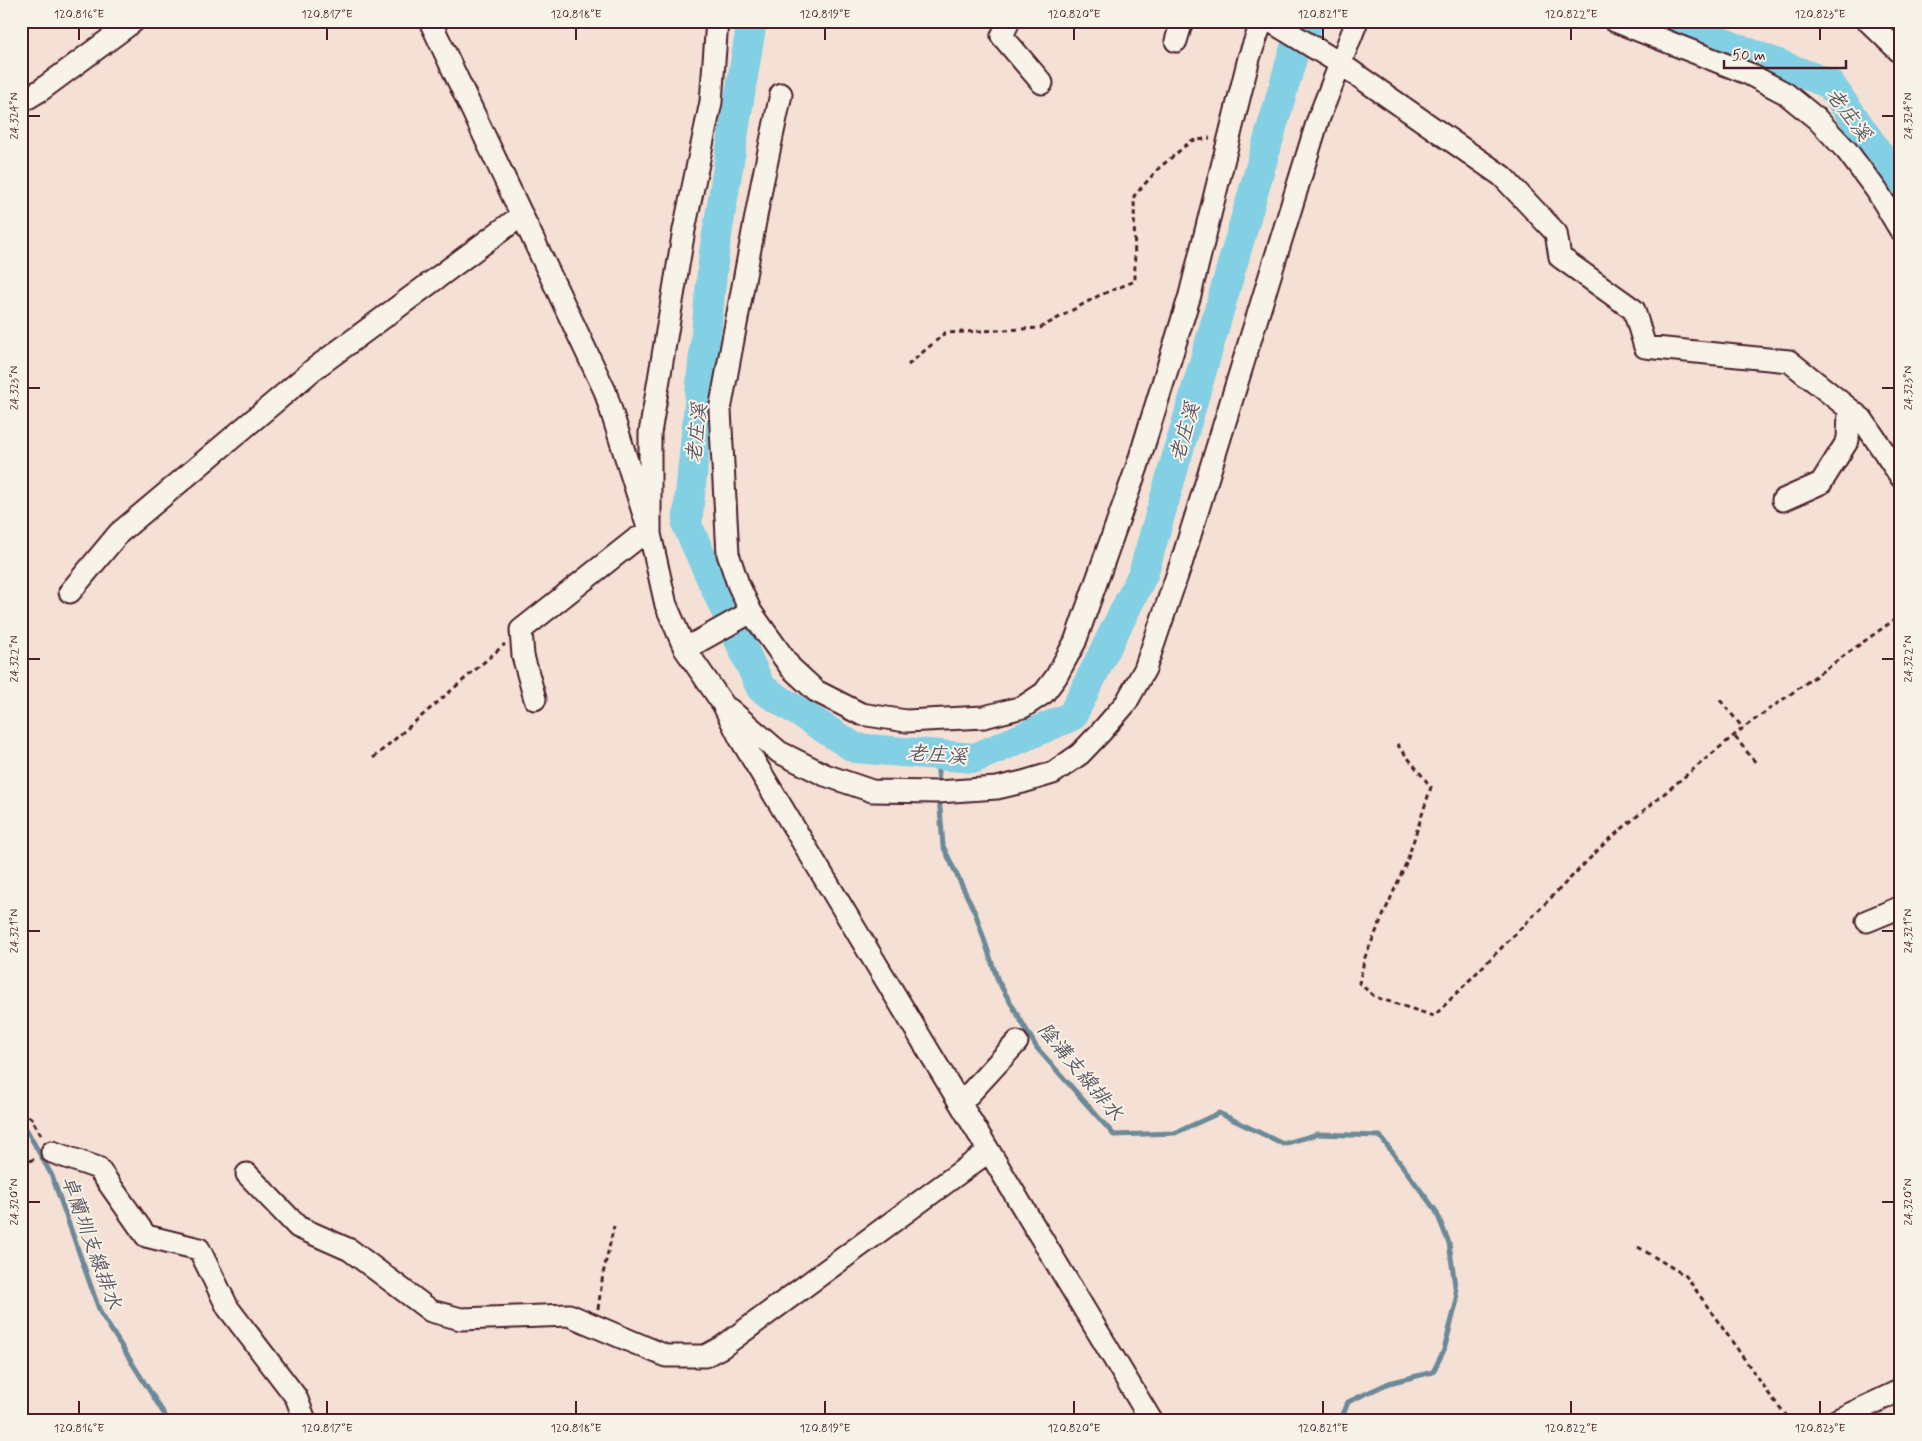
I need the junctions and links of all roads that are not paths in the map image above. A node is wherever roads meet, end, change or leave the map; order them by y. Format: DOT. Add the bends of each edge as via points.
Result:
graph roads {
  1 [pos="134,21"];
  2 [pos="430,21"];
  3 [pos="717,21"];
  4 [pos="1009,21"];
  5 [pos="1357,21"];
  6 [pos="1615,21"];
  7 [pos="1868,21"];
  8 [pos="1268,22"];
  9 [pos="1901,53"];
  10 [pos="1338,62"];
  11 [pos="1042,83"];
  12 [pos="781,94"];
  13 [pos="21,102"];
  14 [pos="522,215"];
  15 [pos="1901,231"];
  16 [pos="1848,408"];
  17 [pos="1901,477"];
  18 [pos="1783,500"];
  19 [pos="650,534"];
  20 [pos="70,592"];
  21 [pos="751,612"];
  22 [pos="685,649"];
  23 [pos="535,699"];
  24 [pos="724,704"];
  25 [pos="1901,907"];
  26 [pos="1867,921"];
  27 [pos="1017,1042"];
  28 [pos="961,1103"];
  29 [pos="989,1151"];
  30 [pos="52,1152"];
  31 [pos="247,1174"];
  32 [pos="1901,1390"];
  33 [pos="305,1420"];
  34 [pos="1151,1420"];
  35 [pos="1837,1420"];
  1 -- 13 [label="street"];
  2 -- 14 [label="street"];
  3 -- 19 [label="street" via="710,102 684,230 650,433"];
  4 -- 11 [label="street" via="1002,36"];
  5 -- 10 [label="street"];
  6 -- 15 [label="street" via="1747,73 1785,93 1817,119 1847,151"];
  7 -- 9 [label="street"];
  8 -- 10 [label="street"];
  8 -- 21 [label="street" via="1249,58 1190,294 1137,467 1075,642 1044,692 1023,707 984,717 906,721 861,714 816,691 791,668"];
  10 -- 16 [label="street" via="1502,176 1556,234 1560,256 1634,310 1644,347 1789,361"];
  10 -- 24 [label="street" via="1188,543 1145,669 1126,703 1080,754 1053,774 997,788 938,792 872,791 825,775 780,752"];
  12 -- 21 [label="street" via="720,410 728,554"];
  14 -- 19 [label="street" via="604,391"];
  14 -- 20 [label="street" via="306,376 119,534"];
  16 -- 17 [label="street" via="1862,419"];
  16 -- 18 [label="street" via="1848,440 1821,484"];
  19 -- 22 [label="street" via="666,605"];
  19 -- 23 [label="street" via="636,539 522,630 523,656"];
  21 -- 22 [label="street"];
  22 -- 24 [label="street"];
  24 -- 28 [label="street" via="740,738"];
  25 -- 26 [label="street"];
  27 -- 28 [label="street"];
  28 -- 29 [label="street"];
  29 -- 31 [label="street" via="722,1347 705,1356 666,1356 569,1315 461,1319 431,1311 350,1250 298,1227"];
  29 -- 34 [label="street"];
  30 -- 33 [label="street" via="98,1168 146,1236 199,1249 228,1308 296,1397"];
  32 -- 35 [label="street"];
}
